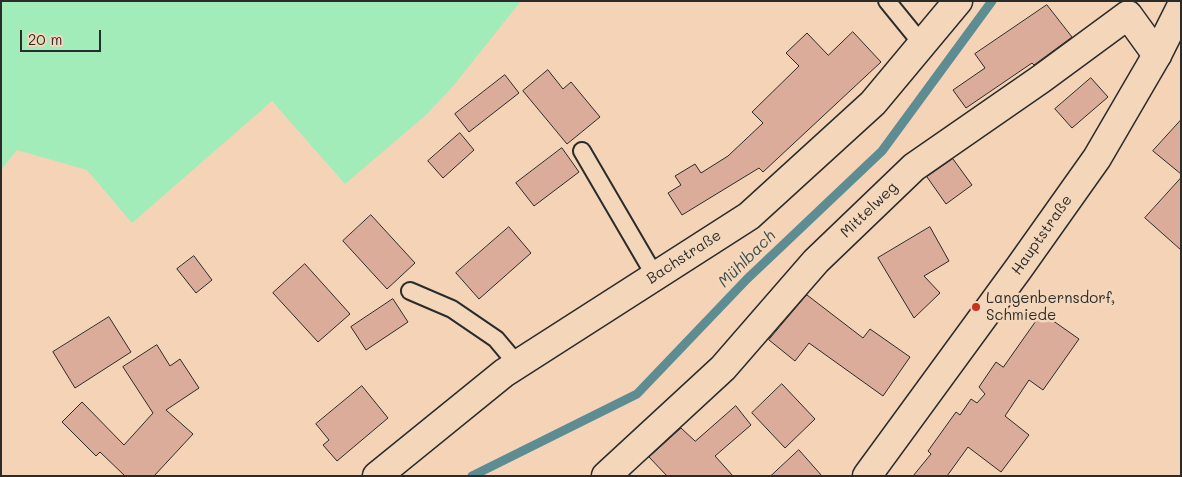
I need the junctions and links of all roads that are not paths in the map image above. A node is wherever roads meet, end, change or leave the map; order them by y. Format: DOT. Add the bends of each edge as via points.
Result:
graph roads {
  1 [pos="887,1"];
  2 [pos="958,1"];
  3 [pos="1181,7"];
  4 [pos="922,44"];
  5 [pos="1157,55"];
  6 [pos="582,151"];
  7 [pos="655,276"];
  8 [pos="410,291"];
  9 [pos="517,364"];
  10 [pos="869,475"];
  11 [pos="377,476"];
  12 [pos="606,476"];
  1 -- 4 [label="lane"];
  2 -- 4 [label="street, Bachstraße"];
  3 -- 5 [label="street, Hauptstraße"];
  4 -- 7 [label="street, Bachstraße" via="873,103 749,216"];
  5 -- 10 [label="street, Hauptstraße" via="1097,158"];
  5 -- 12 [label="street, Mittelweg" via="1128,15 914,167 816,260 723,368"];
  6 -- 7 [label="lane"];
  7 -- 9 [label="street, Bachstraße"];
  8 -- 9 [label="lane" via="452,309 496,339"];
  9 -- 11 [label="street, Bachstraße"];
}
